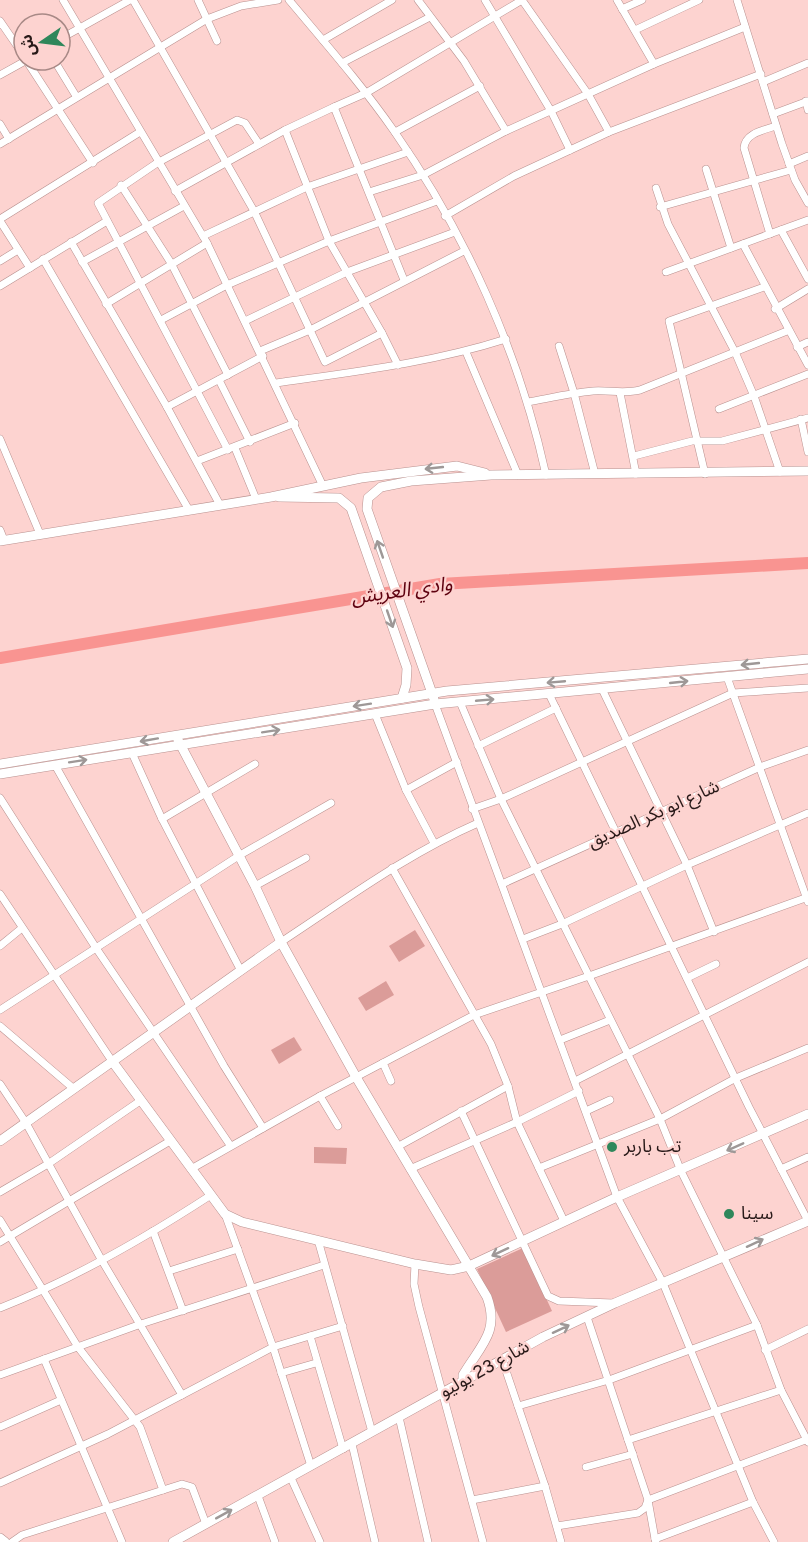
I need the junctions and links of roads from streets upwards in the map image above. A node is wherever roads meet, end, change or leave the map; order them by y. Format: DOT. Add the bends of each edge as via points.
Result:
graph roads {
  1 [pos="63,0"];
  2 [pos="131,0"];
  3 [pos="198,0"];
  4 [pos="278,0"];
  5 [pos="289,0"];
  6 [pos="392,0"];
  7 [pos="418,0"];
  8 [pos="485,0"];
  9 [pos="522,0"];
  10 [pos="617,0"];
  11 [pos="642,0"];
  12 [pos="699,0"];
  13 [pos="737,0"];
  14 [pos="622,9"];
  15 [pos="430,16"];
  16 [pos="496,16"];
  17 [pos="207,19"];
  18 [pos="0,21"];
  19 [pos="78,27"];
  20 [pos="746,27"];
  21 [pos="635,30"];
  22 [pos="72,31"];
  23 [pos="12,39"];
  24 [pos="322,40"];
  25 [pos="217,41"];
  26 [pos="450,43"];
  27 [pos="160,46"];
  28 [pos="342,63"];
  29 [pos="808,63"];
  30 [pos="654,64"];
  31 [pos="34,72"];
  32 [pos="61,72"];
  33 [pos="108,77"];
  34 [pos="762,78"];
  35 [pos="480,86"];
  36 [pos="366,93"];
  37 [pos="588,94"];
  38 [pos="76,96"];
  39 [pos="807,101"];
  40 [pos="334,107"];
  41 [pos="57,108"];
  42 [pos="808,110"];
  43 [pos="551,111"];
  44 [pos="773,114"];
  45 [pos="0,124"];
  46 [pos="776,126"];
  47 [pos="285,130"];
  48 [pos="506,131"];
  49 [pos="140,132"];
  50 [pos="395,132"];
  51 [pos="609,132"];
  52 [pos="211,134"];
  53 [pos="9,138"];
  54 [pos="0,144"];
  55 [pos="259,144"];
  56 [pos="570,150"];
  57 [pos="408,152"];
  58 [pos="808,156"];
  59 [pos="93,162"];
  60 [pos="157,163"];
  61 [pos="228,163"];
  62 [pos="790,167"];
  63 [pos="359,168"];
  64 [pos="706,169"];
  65 [pos="423,176"];
  66 [pos="753,181"];
  67 [pos="121,185"];
  68 [pos="307,187"];
  69 [pos="656,188"];
  70 [pos="176,191"];
  71 [pos="369,192"];
  72 [pos="714,193"];
  73 [pos="437,201"];
  74 [pos="808,203"];
  75 [pos="184,206"];
  76 [pos="660,207"];
  77 [pos="254,211"];
  78 [pos="446,216"];
  79 [pos="0,220"];
  80 [pos="808,220"];
  81 [pos="107,221"];
  82 [pos="380,224"];
  83 [pos="147,225"];
  84 [pos="781,230"];
  85 [pos="454,232"];
  86 [pos="770,234"];
  87 [pos="118,240"];
  88 [pos="205,240"];
  89 [pos="329,241"];
  90 [pos="71,242"];
  91 [pos="743,244"];
  92 [pos="731,248"];
  93 [pos="18,250"];
  94 [pos="464,250"];
  95 [pos="392,255"];
  96 [pos="43,259"];
  97 [pos="0,261"];
  98 [pos="82,262"];
  99 [pos="171,263"];
  100 [pos="278,264"];
  101 [pos="691,264"];
  102 [pos="30,267"];
  103 [pos="347,272"];
  104 [pos="666,272"];
  105 [pos="808,279"];
  106 [pos="404,280"];
  107 [pos="141,282"];
  108 [pos="227,285"];
  109 [pos="0,286"];
  110 [pos="764,287"];
  111 [pos="808,289"];
  112 [pos="294,297"];
  113 [pos="365,301"];
  114 [pos="191,303"];
  115 [pos="106,304"];
  116 [pos="711,305"];
  117 [pos="776,309"];
  118 [pos="161,320"];
  119 [pos="245,321"];
  120 [pos="310,330"];
  121 [pos="788,331"];
  122 [pos="382,333"];
  123 [pos="506,339"];
  124 [pos="808,342"];
  125 [pos="559,346"];
  126 [pos="797,347"];
  127 [pos="466,352"];
  128 [pos="735,352"];
  129 [pos="261,354"];
  130 [pos="325,362"];
  131 [pos="398,365"];
  132 [pos="808,365"];
  133 [pos="683,373"];
  134 [pos="808,374"];
  135 [pos="228,375"];
  136 [pos="332,375"];
  137 [pos="219,380"];
  138 [pos="276,383"];
  139 [pos="199,390"];
  140 [pos="574,393"];
  141 [pos="620,393"];
  142 [pos="754,396"];
  143 [pos="528,402"];
  144 [pos="167,407"];
  145 [pos="719,409"];
  146 [pos="805,419"];
  147 [pos="295,423"];
  148 [pos="765,430"];
  149 [pos="0,439"];
  150 [pos="699,440"];
  151 [pos="250,442"];
  152 [pos="232,449"];
  153 [pos="808,452"];
  154 [pos="634,456"];
  155 [pos="197,461"];
  156 [pos="808,471"];
  157 [pos="780,472"];
  158 [pos="594,474"];
  159 [pos="636,474"];
  160 [pos="705,474"];
  161 [pos="491,475"];
  162 [pos="518,475"];
  163 [pos="546,475"];
  164 [pos="322,484"];
  165 [pos="271,497"];
  166 [pos="256,499"];
  167 [pos="220,505"];
  168 [pos="189,510"];
  169 [pos="40,534"];
  170 [pos="1,537"];
  171 [pos="808,659"];
  172 [pos="808,669"];
  173 [pos="727,677"];
  174 [pos="808,688"];
  175 [pos="602,689"];
  176 [pos="433,693"];
  177 [pos="733,693"];
  178 [pos="549,694"];
  179 [pos="402,698"];
  180 [pos="460,702"];
  181 [pos="435,704"];
  182 [pos="556,708"];
  183 [pos="375,714"];
  184 [pos="176,735"];
  185 [pos="628,742"];
  186 [pos="180,746"];
  187 [pos="478,746"];
  188 [pos="808,750"];
  189 [pos="132,753"];
  190 [pos="457,762"];
  191 [pos="580,763"];
  192 [pos="0,764"];
  193 [pos="255,764"];
  194 [pos="55,765"];
  195 [pos="760,767"];
  196 [pos="0,774"];
  197 [pos="406,790"];
  198 [pos="205,795"];
  199 [pos="0,798"];
  200 [pos="501,799"];
  201 [pos="331,803"];
  202 [pos="472,809"];
  203 [pos="662,812"];
  204 [pos="808,813"];
  205 [pos="162,819"];
  206 [pos="478,823"];
  207 [pos="782,824"];
  208 [pos="616,832"];
  209 [pos="434,843"];
  210 [pos="240,855"];
  211 [pos="306,858"];
  212 [pos="687,865"];
  213 [pos="392,868"];
  214 [pos="535,870"];
  215 [pos="194,884"];
  216 [pos="502,884"];
  217 [pos="255,886"];
  218 [pos="642,886"];
  219 [pos="0,894"];
  220 [pos="808,899"];
  221 [pos="142,917"];
  222 [pos="562,924"];
  223 [pos="22,928"];
  224 [pos="714,932"];
  225 [pos="523,939"];
  226 [pos="281,942"];
  227 [pos="0,946"];
  228 [pos="672,946"];
  229 [pos="96,948"];
  230 [pos="808,962"];
  231 [pos="716,964"];
  232 [pos="241,971"];
  233 [pos="55,975"];
  234 [pos="589,976"];
  235 [pos="687,978"];
  236 [pos="543,992"];
  237 [pos="191,1006"];
  238 [pos="0,1010"];
  239 [pos="474,1015"];
  240 [pos="705,1016"];
  241 [pos="610,1020"];
  242 [pos="0,1026"];
  243 [pos="154,1032"];
  244 [pos="560,1040"];
  245 [pos="808,1048"];
  246 [pos="628,1056"];
  247 [pos="112,1061"];
  248 [pos="382,1063"];
  249 [pos="356,1077"];
  250 [pos="736,1078"];
  251 [pos="391,1081"];
  252 [pos="575,1081"];
  253 [pos="0,1084"];
  254 [pos="508,1086"];
  255 [pos="74,1089"];
  256 [pos="579,1092"];
  257 [pos="320,1096"];
  258 [pos="610,1100"];
  259 [pos="141,1101"];
  260 [pos="461,1111"];
  261 [pos="586,1111"];
  262 [pos="808,1114"];
  263 [pos="660,1119"];
  264 [pos="516,1122"];
  265 [pos="26,1124"];
  266 [pos="338,1126"];
  267 [pos="263,1128"];
  268 [pos="763,1135"];
  269 [pos="475,1140"];
  270 [pos="0,1141"];
  271 [pos="170,1142"];
  272 [pos="597,1144"];
  273 [pos="230,1145"];
  274 [pos="397,1147"];
  275 [pos="808,1157"];
  276 [pos="48,1164"];
  277 [pos="539,1168"];
  278 [pos="191,1169"];
  279 [pos="410,1169"];
  280 [pos="781,1169"];
  281 [pos="681,1171"];
  282 [pos="0,1192"];
  283 [pos="212,1194"];
  284 [pos="617,1197"];
  285 [pos="70,1203"];
  286 [pos="225,1215"];
  287 [pos="0,1220"];
  288 [pos="564,1221"];
  289 [pos="808,1221"];
  290 [pos="153,1231"];
  291 [pos="12,1237"];
  292 [pos="318,1240"];
  293 [pos="522,1241"];
  294 [pos="0,1242"];
  295 [pos="238,1249"];
  296 [pos="723,1257"];
  297 [pos="101,1259"];
  298 [pos="415,1264"];
  299 [pos="324,1265"];
  300 [pos="470,1266"];
  301 [pos="169,1271"];
  302 [pos="663,1283"];
  303 [pos="252,1287"];
  304 [pos="43,1290"];
  305 [pos="615,1303"];
  306 [pos="0,1308"];
  307 [pos="183,1311"];
  308 [pos="587,1317"];
  309 [pos="141,1324"];
  310 [pos="757,1325"];
  311 [pos="343,1326"];
  312 [pos="808,1329"];
  313 [pos="310,1336"];
  314 [pos="78,1347"];
  315 [pos="273,1347"];
  316 [pos="689,1349"];
  317 [pos="765,1350"];
  318 [pos="44,1359"];
  319 [pos="502,1359"];
  320 [pos="316,1363"];
  321 [pos="281,1373"];
  322 [pos="0,1375"];
  323 [pos="609,1380"];
  324 [pos="463,1383"];
  325 [pos="781,1390"];
  326 [pos="443,1394"];
  327 [pos="182,1395"];
  328 [pos="61,1400"];
  329 [pos="518,1406"];
  330 [pos="715,1412"];
  331 [pos="399,1417"];
  332 [pos="134,1421"];
  333 [pos="0,1427"];
  334 [pos="372,1432"];
  335 [pos="628,1440"];
  336 [pos="808,1440"];
  337 [pos="352,1444"];
  338 [pos="83,1445"];
  339 [pos="343,1449"];
  340 [pos="633,1454"];
  341 [pos="311,1466"];
  342 [pos="586,1467"];
  343 [pos="739,1467"];
  344 [pos="291,1478"];
  345 [pos="0,1483"];
  346 [pos="545,1486"];
  347 [pos="163,1490"];
  348 [pos="258,1496"];
  349 [pos="472,1500"];
  350 [pos="648,1500"];
  351 [pos="753,1502"];
  352 [pos="108,1508"];
  353 [pos="206,1524"];
  354 [pos="557,1526"];
  355 [pos="656,1540"];
  356 [pos="12,1542"];
  357 [pos="122,1542"];
  358 [pos="173,1542"];
  359 [pos="275,1542"];
  360 [pos="320,1542"];
  361 [pos="375,1542"];
  362 [pos="428,1542"];
  363 [pos="483,1542"];
  364 [pos="561,1542"];
  365 [pos="774,1542"];
  1 -- 19 [label="street"];
  2 -- 19 [label="street"];
  2 -- 27 [label="street"];
  3 -- 17 [label="street"];
  4 -- 17 [label="street" via="241,6"];
  5 -- 24 [label="street"];
  6 -- 24 [label="street"];
  7 -- 15 [label="street"];
  8 -- 16 [label="street"];
  9 -- 16 [label="street"];
  9 -- 37 [label="street"];
  10 -- 14 [label="street"];
  11 -- 14 [label="street"];
  12 -- 21 [label="street"];
  13 -- 20 [label="street"];
  14 -- 21 [label="street"];
  15 -- 26 [label="street"];
  15 -- 28 [label="street"];
  16 -- 26 [label="street"];
  16 -- 43 [label="street"];
  17 -- 25 [label="street"];
  17 -- 27 [label="street"];
  18 -- 23 [label="street"];
  19 -- 22 [label="street"];
  19 -- 33 [label="street"];
  20 -- 30 [label="street"];
  20 -- 34 [label="street"];
  21 -- 30 [label="street"];
  24 -- 28 [label="street"];
  26 -- 35 [label="street"];
  26 -- 36 [label="street"];
  27 -- 33 [label="street"];
  27 -- 52 [label="street"];
  28 -- 36 [label="street"];
  29 -- 34 [label="street"];
  30 -- 37 [label="street"];
  31 -- 41 [label="street"];
  32 -- 38 [label="street"];
  33 -- 38 [label="street"];
  33 -- 49 [label="street"];
  34 -- 44 [label="street"];
  34 -- 51 [label="street"];
  35 -- 48 [label="street"];
  35 -- 50 [label="street"];
  36 -- 40 [label="street"];
  36 -- 50 [label="street"];
  37 -- 43 [label="street"];
  37 -- 51 [label="street"];
  38 -- 41 [label="street"];
  39 -- 42 [label="street"];
  39 -- 44 [label="street"];
  40 -- 47 [label="street"];
  40 -- 63 [label="street"];
  41 -- 53 [label="street"];
  41 -- 59 [label="street"];
  43 -- 48 [label="street"];
  43 -- 56 [label="street"];
  44 -- 46 [label="street"];
  45 -- 53 [label="street"];
  46 -- 62 [label="street"];
  46 -- 66 [label="street" via="752,135 744,143"];
  47 -- 55 [label="street"];
  47 -- 68 [label="street"];
  48 -- 65 [label="street"];
  49 -- 59 [label="street"];
  49 -- 60 [label="street"];
  50 -- 57 [label="street"];
  51 -- 56 [label="street"];
  52 -- 55 [label="street" via="241,120"];
  52 -- 60 [label="street"];
  52 -- 61 [label="street"];
  53 -- 54 [label="street"];
  55 -- 61 [label="street"];
  56 -- 78 [label="street" via="514,176"];
  57 -- 63 [label="street"];
  57 -- 65 [label="street"];
  58 -- 62 [label="street"];
  59 -- 79 [label="street"];
  60 -- 67 [label="street"];
  60 -- 70 [label="street"];
  61 -- 70 [label="street"];
  61 -- 77 [label="street"];
  62 -- 66 [label="street"];
  62 -- 74 [label="street"];
  63 -- 68 [label="street"];
  63 -- 71 [label="street"];
  64 -- 72 [label="street"];
  65 -- 71 [label="street"];
  65 -- 73 [label="street"];
  66 -- 72 [label="street"];
  66 -- 86 [label="street"];
  67 -- 81 [label="street" via="98,202"];
  67 -- 83 [label="street"];
  68 -- 77 [label="street"];
  68 -- 89 [label="street"];
  69 -- 76 [label="street"];
  70 -- 75 [label="street"];
  71 -- 82 [label="street"];
  72 -- 76 [label="street"];
  72 -- 92 [label="street"];
  73 -- 78 [label="street"];
  73 -- 82 [label="street"];
  75 -- 83 [label="street"];
  75 -- 88 [label="street"];
  76 -- 101 [label="street"];
  77 -- 88 [label="street"];
  77 -- 100 [label="street"];
  78 -- 85 [label="street"];
  79 -- 93 [label="street"];
  80 -- 84 [label="street"];
  81 -- 87 [label="street"];
  81 -- 90 [label="street"];
  82 -- 89 [label="street"];
  82 -- 95 [label="street"];
  83 -- 87 [label="street"];
  83 -- 99 [label="street"];
  84 -- 86 [label="street"];
  84 -- 105 [label="street"];
  85 -- 94 [label="street"];
  85 -- 95 [label="street"];
  86 -- 91 [label="street"];
  87 -- 98 [label="street"];
  87 -- 107 [label="street"];
  88 -- 99 [label="street"];
  88 -- 108 [label="street"];
  89 -- 100 [label="street"];
  89 -- 103 [label="street"];
  90 -- 96 [label="street"];
  90 -- 98 [label="street"];
  91 -- 92 [label="street"];
  91 -- 110 [label="street"];
  92 -- 101 [label="street"];
  93 -- 97 [label="street"];
  93 -- 102 [label="street"];
  94 -- 106 [label="street"];
  94 -- 123 [label="street"];
  95 -- 103 [label="street"];
  95 -- 106 [label="street"];
  96 -- 102 [label="street"];
  96 -- 168 [label="street"];
  98 -- 115 [label="street"];
  99 -- 107 [label="street"];
  99 -- 114 [label="street"];
  100 -- 108 [label="street"];
  100 -- 112 [label="street"];
  101 -- 104 [label="street"];
  101 -- 116 [label="street"];
  102 -- 109 [label="street"];
  103 -- 112 [label="street"];
  103 -- 113 [label="street"];
  106 -- 113 [label="street"];
  107 -- 115 [label="street"];
  107 -- 118 [label="street"];
  108 -- 114 [label="street"];
  108 -- 119 [label="street"];
  110 -- 116 [label="street"];
  110 -- 117 [label="street"];
  111 -- 117 [label="street"];
  112 -- 119 [label="street"];
  112 -- 120 [label="street"];
  113 -- 120 [label="street"];
  113 -- 122 [label="street"];
  114 -- 118 [label="street"];
  114 -- 135 [label="street"];
  115 -- 144 [label="street"];
  116 -- 128 [label="street"];
  116 -- 133 [label="street" via="669,321"];
  117 -- 121 [label="street"];
  118 -- 139 [label="street"];
  119 -- 129 [label="street"];
  120 -- 129 [label="street"];
  120 -- 130 [label="street"];
  121 -- 126 [label="street"];
  121 -- 128 [label="street"];
  122 -- 130 [label="street"];
  122 -- 131 [label="street"];
  123 -- 127 [label="street"];
  123 -- 143 [label="street"];
  124 -- 126 [label="street"];
  125 -- 140 [label="street"];
  126 -- 132 [label="street"];
  127 -- 131 [label="street"];
  127 -- 162 [label="street"];
  128 -- 133 [label="street"];
  128 -- 142 [label="street"];
  129 -- 135 [label="street"];
  129 -- 138 [label="street"];
  130 -- 136 [label="street"];
  131 -- 136 [label="street"];
  133 -- 141 [label="street" via="640,390"];
  133 -- 150 [label="street"];
  134 -- 142 [label="street"];
  135 -- 137 [label="street"];
  136 -- 138 [label="street"];
  137 -- 139 [label="street"];
  137 -- 151 [label="street"];
  138 -- 147 [label="street"];
  139 -- 144 [label="street"];
  139 -- 152 [label="street"];
  140 -- 141 [label="street"];
  140 -- 143 [label="street"];
  140 -- 158 [label="street"];
  141 -- 154 [label="street"];
  142 -- 145 [label="street"];
  142 -- 148 [label="street"];
  143 -- 163 [label="street"];
  144 -- 155 [label="street"];
  146 -- 148 [label="street"];
  146 -- 153 [label="street"];
  147 -- 151 [label="street"];
  147 -- 164 [label="street"];
  148 -- 150 [label="street" via="716,441"];
  148 -- 157 [label="street"];
  149 -- 169 [label="street"];
  150 -- 154 [label="street"];
  150 -- 160 [label="street"];
  151 -- 152 [label="street"];
  152 -- 155 [label="street"];
  152 -- 166 [label="street"];
  154 -- 159 [label="street"];
  155 -- 167 [label="street"];
  156 -- 157 [label="street"];
  157 -- 160 [label="street"];
  158 -- 159 [label="street"];
  158 -- 163 [label="street"];
  159 -- 160 [label="street"];
  161 -- 162 [label="street"];
  161 -- 164 [label="street, one-way" via="471,468 446,467"];
  176 -- 161 [label="street, one-way" via="366,501 381,487 435,478"];
  162 -- 163 [label="street"];
  164 -- 165 [label="street"];
  165 -- 166 [label="street"];
  165 -- 179 [label="street, one-way" via="339,498 351,508 407,668"];
  166 -- 167 [label="street"];
  167 -- 168 [label="street"];
  168 -- 169 [label="street"];
  169 -- 170 [label="street"];
  171 -- 176 [label="street, one-way"];
  172 -- 173 [label="street"];
  175 -- 173 [label="street, one-way"];
  173 -- 177 [label="street"];
  174 -- 177 [label="street"];
  175 -- 178 [label="street"];
  175 -- 185 [label="street"];
  176 -- 179 [label="street"];
  176 -- 181 [label="street"];
  177 -- 185 [label="street"];
  177 -- 195 [label="street"];
  180 -- 178 [label="street, one-way"];
  178 -- 182 [label="street"];
  179 -- 184 [label="street, one-way"];
  180 -- 181 [label="street"];
  180 -- 187 [label="street"];
  181 -- 183 [label="street"];
  181 -- 190 [label="street"];
  182 -- 187 [label="street"];
  182 -- 191 [label="street"];
  186 -- 183 [label="street, one-way"];
  183 -- 197 [label="street"];
  184 -- 186 [label="street"];
  184 -- 192 [label="street, one-way"];
  185 -- 191 [label="street"];
  185 -- 203 [label="street"];
  186 -- 189 [label="street"];
  186 -- 198 [label="street"];
  187 -- 200 [label="street"];
  188 -- 195 [label="street, شارع ابو بكر الصديق"];
  194 -- 189 [label="street, one-way"];
  189 -- 205 [label="street"];
  190 -- 197 [label="street"];
  190 -- 202 [label="street"];
  191 -- 200 [label="street"];
  191 -- 208 [label="street"];
  193 -- 198 [label="street"];
  194 -- 196 [label="street"];
  194 -- 221 [label="street"];
  195 -- 203 [label="street, شارع ابو بكر الصديق"];
  195 -- 207 [label="street"];
  197 -- 209 [label="street"];
  198 -- 205 [label="street"];
  198 -- 210 [label="street"];
  199 -- 229 [label="street"];
  200 -- 202 [label="street"];
  200 -- 214 [label="street"];
  201 -- 210 [label="street"];
  202 -- 206 [label="street"];
  203 -- 208 [label="street, شارع ابو بكر الصديق"];
  203 -- 212 [label="street"];
  204 -- 207 [label="street"];
  205 -- 215 [label="street"];
  206 -- 209 [label="street"];
  206 -- 216 [label="street"];
  207 -- 212 [label="street"];
  207 -- 220 [label="street"];
  208 -- 214 [label="street, شارع ابو بكر الصديق"];
  208 -- 218 [label="street"];
  209 -- 213 [label="street"];
  210 -- 215 [label="street"];
  210 -- 217 [label="street"];
  211 -- 217 [label="street"];
  212 -- 218 [label="street"];
  212 -- 224 [label="street"];
  213 -- 226 [label="street"];
  213 -- 239 [label="street"];
  214 -- 216 [label="street, شارع ابو بكر الصديق"];
  214 -- 222 [label="street"];
  215 -- 221 [label="street"];
  215 -- 232 [label="street"];
  216 -- 225 [label="street"];
  217 -- 226 [label="street"];
  218 -- 222 [label="street"];
  218 -- 228 [label="street"];
  219 -- 223 [label="street"];
  220 -- 224 [label="street"];
  221 -- 229 [label="street"];
  221 -- 237 [label="street"];
  222 -- 225 [label="street"];
  222 -- 234 [label="street"];
  223 -- 227 [label="street"];
  223 -- 233 [label="street"];
  224 -- 228 [label="street"];
  225 -- 236 [label="street"];
  226 -- 232 [label="street"];
  226 -- 249 [label="street"];
  228 -- 234 [label="street"];
  228 -- 235 [label="street"];
  229 -- 233 [label="street"];
  229 -- 243 [label="street"];
  230 -- 240 [label="street"];
  231 -- 235 [label="street"];
  232 -- 237 [label="street"];
  233 -- 238 [label="street"];
  233 -- 247 [label="street"];
  234 -- 236 [label="street"];
  234 -- 241 [label="street"];
  235 -- 240 [label="street"];
  236 -- 239 [label="street"];
  236 -- 244 [label="street"];
  237 -- 243 [label="street"];
  237 -- 267 [label="street"];
  239 -- 248 [label="street"];
  239 -- 254 [label="street"];
  240 -- 246 [label="street"];
  240 -- 250 [label="street"];
  241 -- 244 [label="street"];
  241 -- 246 [label="street"];
  242 -- 255 [label="street"];
  243 -- 247 [label="street"];
  243 -- 273 [label="street"];
  244 -- 252 [label="street"];
  245 -- 250 [label="street"];
  246 -- 252 [label="street"];
  246 -- 263 [label="street"];
  247 -- 255 [label="street"];
  247 -- 259 [label="street"];
  248 -- 249 [label="street"];
  248 -- 251 [label="street"];
  249 -- 257 [label="street"];
  249 -- 274 [label="street"];
  250 -- 263 [label="street"];
  250 -- 268 [label="street"];
  252 -- 256 [label="street"];
  253 -- 265 [label="street"];
  254 -- 260 [label="street"];
  254 -- 264 [label="street"];
  255 -- 265 [label="street"];
  256 -- 261 [label="street"];
  256 -- 264 [label="street"];
  257 -- 266 [label="street"];
  257 -- 267 [label="street"];
  258 -- 261 [label="street"];
  259 -- 271 [label="street"];
  259 -- 276 [label="street"];
  260 -- 269 [label="street"];
  260 -- 274 [label="street"];
  261 -- 272 [label="street"];
  262 -- 268 [label="street"];
  263 -- 272 [label="street"];
  263 -- 281 [label="street"];
  264 -- 269 [label="street"];
  264 -- 277 [label="street"];
  265 -- 270 [label="street"];
  265 -- 276 [label="street"];
  267 -- 273 [label="street"];
  268 -- 280 [label="street"];
  268 -- 281 [label="street, one-way"];
  269 -- 279 [label="street"];
  269 -- 293 [label="street"];
  271 -- 278 [label="street"];
  271 -- 285 [label="street"];
  272 -- 277 [label="street"];
  272 -- 284 [label="street"];
  273 -- 278 [label="street"];
  274 -- 279 [label="street"];
  275 -- 280 [label="street"];
  276 -- 282 [label="street"];
  276 -- 285 [label="street"];
  277 -- 288 [label="street"];
  278 -- 283 [label="street"];
  279 -- 300 [label="street"];
  280 -- 289 [label="street"];
  281 -- 284 [label="street"];
  281 -- 296 [label="street"];
  283 -- 286 [label="street"];
  283 -- 290 [label="street"];
  284 -- 288 [label="street"];
  284 -- 302 [label="street"];
  285 -- 291 [label="street"];
  285 -- 297 [label="street"];
  286 -- 292 [label="street"];
  286 -- 295 [label="street"];
  287 -- 291 [label="street"];
  288 -- 293 [label="street"];
  296 -- 289 [label="street, شارع 23 يوليو, one-way"];
  290 -- 297 [label="street"];
  290 -- 301 [label="street"];
  291 -- 294 [label="street"];
  291 -- 304 [label="street"];
  292 -- 298 [label="street"];
  292 -- 299 [label="street"];
  293 -- 300 [label="street, one-way"];
  293 -- 305 [label="street" via="544,1291 552,1300"];
  295 -- 301 [label="street"];
  295 -- 303 [label="street"];
  296 -- 302 [label="street, شارع 23 يوليو"];
  296 -- 310 [label="street"];
  297 -- 304 [label="street"];
  297 -- 309 [label="street"];
  298 -- 300 [label="street" via="451,1270"];
  298 -- 326 [label="street" via="417,1296"];
  299 -- 303 [label="street"];
  299 -- 311 [label="street"];
  300 -- 324 [label="street" via="487,1297 493,1321 490,1333 463,1375"];
  301 -- 307 [label="street"];
  302 -- 305 [label="street, شارع 23 يوليو"];
  302 -- 316 [label="street"];
  303 -- 307 [label="street"];
  303 -- 315 [label="street"];
  304 -- 306 [label="street"];
  304 -- 314 [label="street"];
  305 -- 308 [label="street, شارع 23 يوليو"];
  307 -- 309 [label="street"];
  319 -- 308 [label="street, شارع 23 يوليو, one-way"];
  308 -- 323 [label="street"];
  309 -- 314 [label="street"];
  309 -- 327 [label="street"];
  310 -- 316 [label="street"];
  310 -- 317 [label="street"];
  311 -- 313 [label="street"];
  311 -- 334 [label="street"];
  312 -- 317 [label="street"];
  313 -- 315 [label="street"];
  313 -- 320 [label="street"];
  314 -- 318 [label="street"];
  314 -- 332 [label="street"];
  315 -- 321 [label="street"];
  315 -- 327 [label="street"];
  316 -- 323 [label="street"];
  316 -- 330 [label="street"];
  317 -- 325 [label="street"];
  318 -- 322 [label="street"];
  318 -- 328 [label="street"];
  319 -- 324 [label="street, شارع 23 يوليو"];
  319 -- 329 [label="street"];
  320 -- 321 [label="street"];
  320 -- 339 [label="street"];
  321 -- 341 [label="street"];
  323 -- 329 [label="street"];
  323 -- 335 [label="street"];
  324 -- 326 [label="street, شارع 23 يوليو"];
  325 -- 330 [label="street"];
  325 -- 336 [label="street"];
  326 -- 331 [label="street, شارع 23 يوليو"];
  326 -- 349 [label="street"];
  327 -- 332 [label="street"];
  328 -- 333 [label="street"];
  328 -- 338 [label="street"];
  329 -- 346 [label="street"];
  330 -- 335 [label="street"];
  330 -- 343 [label="street"];
  331 -- 334 [label="street, شارع 23 يوليو"];
  331 -- 362 [label="street"];
  332 -- 338 [label="street"];
  332 -- 347 [label="street" via="146,1439"];
  334 -- 337 [label="street, شارع 23 يوليو"];
  335 -- 340 [label="street"];
  336 -- 343 [label="street"];
  337 -- 339 [label="street, شارع 23 يوليو"];
  337 -- 361 [label="street"];
  338 -- 345 [label="street"];
  338 -- 352 [label="street"];
  339 -- 341 [label="street, شارع 23 يوليو"];
  340 -- 342 [label="street"];
  340 -- 350 [label="street"];
  341 -- 344 [label="street, شارع 23 يوليو"];
  343 -- 350 [label="street"];
  343 -- 351 [label="street"];
  344 -- 348 [label="street, شارع 23 يوليو"];
  344 -- 360 [label="street"];
  346 -- 349 [label="street"];
  346 -- 354 [label="street"];
  347 -- 352 [label="street"];
  347 -- 353 [label="street" via="182,1484 192,1487"];
  353 -- 348 [label="street, شارع 23 يوليو, one-way"];
  348 -- 359 [label="street"];
  349 -- 363 [label="street"];
  350 -- 354 [label="street" via="638,1513"];
  350 -- 355 [label="street"];
  351 -- 355 [label="street"];
  351 -- 365 [label="street"];
  352 -- 356 [label="street" via="22,1535"];
  352 -- 357 [label="street"];
  353 -- 358 [label="street, شارع 23 يوليو"];
  354 -- 364 [label="street"];
}
